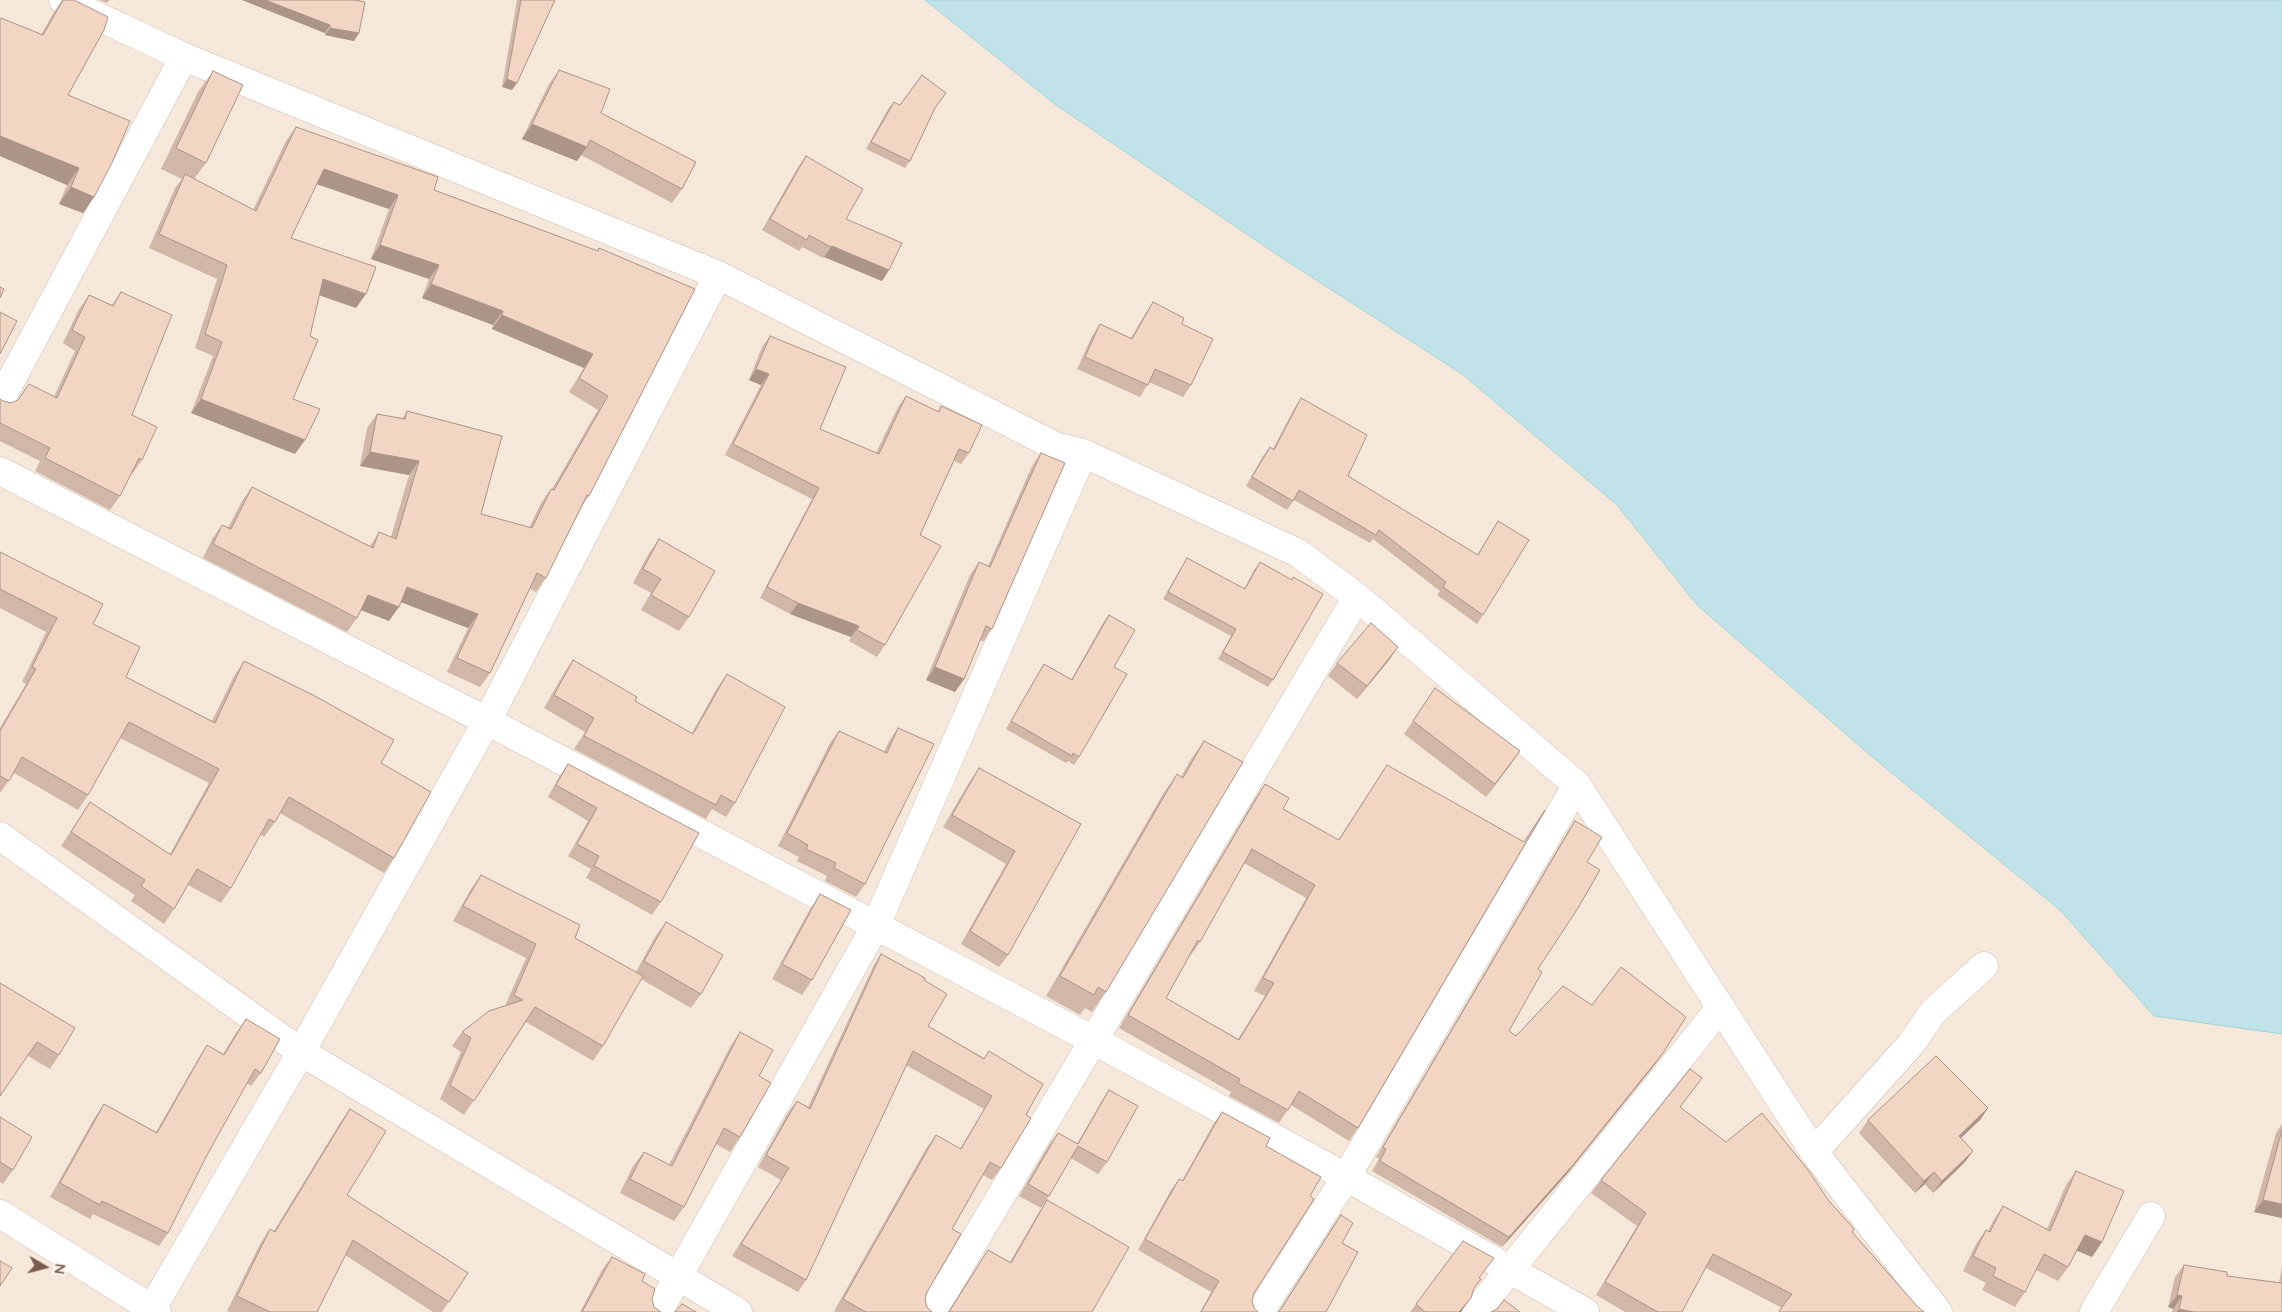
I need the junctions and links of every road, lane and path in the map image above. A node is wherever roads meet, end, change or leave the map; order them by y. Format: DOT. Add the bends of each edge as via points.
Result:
graph roads {
  1 [pos="62,0"];
  2 [pos="184,57"];
  3 [pos="718,274"];
  4 [pos="0,401"];
  5 [pos="1083,453"];
  6 [pos="0,471"];
  7 [pos="1357,597"];
  8 [pos="487,721"];
  9 [pos="1577,785"];
  10 [pos="0,836"];
  11 [pos="875,927"];
  12 [pos="1984,966"];
  13 [pos="1720,1008"];
  14 [pos="1093,1040"];
  15 [pos="302,1052"];
  16 [pos="1814,1152"];
  17 [pos="1346,1177"];
  18 [pos="0,1214"];
  19 [pos="2151,1216"];
  20 [pos="1509,1270"];
  21 [pos="678,1277"];
  22 [pos="153,1311"];
  23 [pos="658,1312"];
  24 [pos="738,1312"];
  25 [pos="932,1312"];
  26 [pos="1260,1312"];
  27 [pos="1476,1312"];
  28 [pos="1585,1312"];
  29 [pos="1938,1312"];
  30 [pos="2094,1312"];
  1 -- 2 [label="street"];
  2 -- 3 [label="street"];
  2 -- 4 [label="street"];
  3 -- 5 [label="street" via="1055,446"];
  3 -- 8 [label="street"];
  5 -- 7 [label="street" via="1298,553"];
  5 -- 11 [label="street"];
  6 -- 8 [label="street"];
  7 -- 9 [label="street"];
  7 -- 14 [label="street"];
  8 -- 11 [label="street"];
  8 -- 15 [label="street"];
  9 -- 13 [label="street"];
  9 -- 17 [label="street"];
  10 -- 15 [label="street"];
  11 -- 14 [label="street"];
  11 -- 21 [label="street"];
  12 -- 16 [label="street" via="1933,1012 1911,1044"];
  13 -- 16 [label="street"];
  13 -- 20 [label="street"];
  14 -- 17 [label="street"];
  14 -- 25 [label="street"];
  15 -- 21 [label="street"];
  15 -- 22 [label="street"];
  16 -- 29 [label="street"];
  17 -- 20 [label="street"];
  17 -- 26 [label="street"];
  18 -- 22 [label="street"];
  19 -- 30 [label="street"];
  20 -- 27 [label="street"];
  20 -- 28 [label="street"];
  21 -- 23 [label="street"];
  21 -- 24 [label="street"];
}
